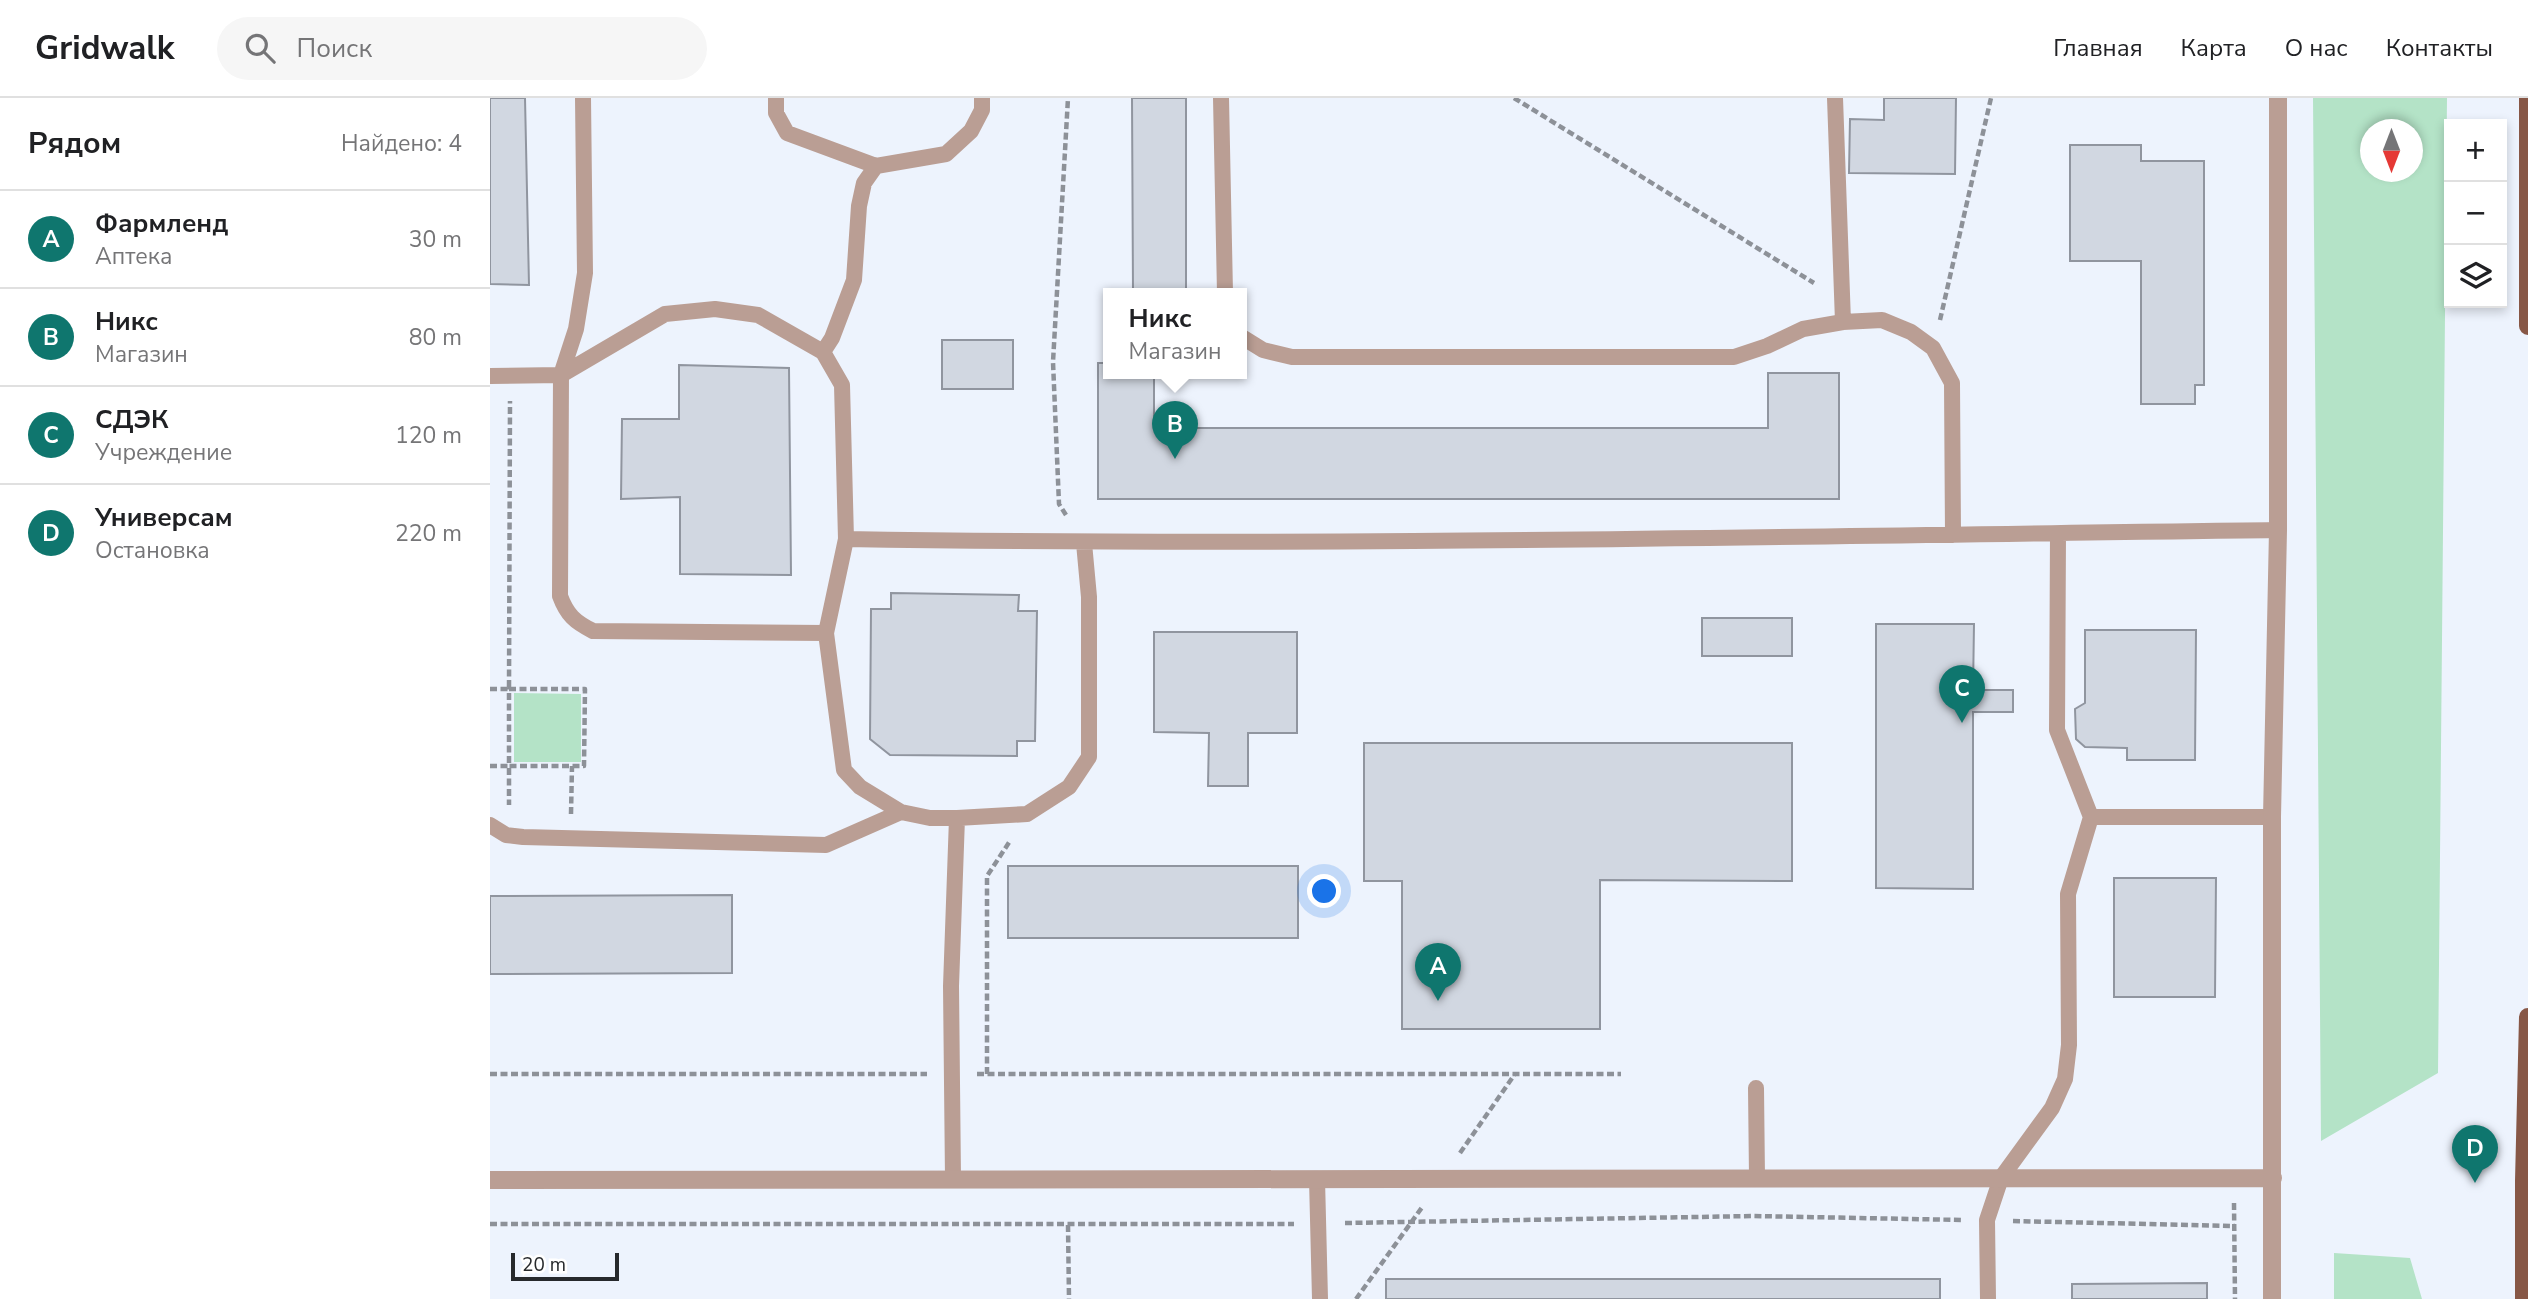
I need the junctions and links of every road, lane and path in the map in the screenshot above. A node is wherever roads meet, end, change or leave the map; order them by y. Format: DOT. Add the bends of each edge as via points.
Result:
graph roads {
  1 [pos="583,98"];
  2 [pos="776,98"];
  3 [pos="982,98"];
  4 [pos="1068,98"];
  5 [pos="1221,98"];
  6 [pos="1514,98"];
  7 [pos="1835,98"];
  8 [pos="1991,98"];
  9 [pos="2278,98"];
  10 [pos="2528,98"];
  11 [pos="876,166"];
  12 [pos="1225,288"];
  13 [pos="1842,300"];
  14 [pos="1843,321"];
  15 [pos="2528,326"];
  16 [pos="1247,341"];
  17 [pos="1933,348"];
  18 [pos="823,352"];
  19 [pos="561,375"];
  20 [pos="490,376"];
  21 [pos="510,376"];
  22 [pos="2278,530"];
  23 [pos="2058,534"];
  24 [pos="1953,535"];
  25 [pos="846,539"];
  26 [pos="1084,543"];
  27 [pos="826,633"];
  28 [pos="490,689"];
  29 [pos="509,689"];
  30 [pos="490,766"];
  31 [pos="509,766"];
  32 [pos="572,766"];
  33 [pos="901,812"];
  34 [pos="1027,814"];
  35 [pos="2091,817"];
  36 [pos="2272,817"];
  37 [pos="957,818"];
  38 [pos="490,825"];
  39 [pos="509,835"];
  40 [pos="571,838"];
  41 [pos="2528,1017"];
  42 [pos="490,1074"];
  43 [pos="951,1074"];
  44 [pos="987,1074"];
  45 [pos="1621,1074"];
  46 [pos="1756,1088"];
  47 [pos="1758,1178"];
  48 [pos="2001,1178"];
  49 [pos="2232,1178"];
  50 [pos="2273,1178"];
  51 [pos="953,1179"];
  52 [pos="1317,1179"];
  53 [pos="490,1180"];
  54 [pos="1987,1220"];
  55 [pos="490,1224"];
  56 [pos="1318,1224"];
  57 [pos="1068,1225"];
  58 [pos="2235,1226"];
  59 [pos="1069,1299"];
  60 [pos="1320,1299"];
  61 [pos="1988,1299"];
  62 [pos="2235,1299"];
  63 [pos="2272,1299"];
  64 [pos="2524,1299"];
  1 -- 19 [label="lane" via="586,273 576,330"];
  2 -- 11 [label="lane" via="776,113 786,134"];
  3 -- 11 [label="lane" via="982,110 971,131 946,153"];
  4 -- 26 [label="path" via="1054,362 1059,504"];
  5 -- 12 [label="lane"];
  6 -- 13 [label="path"];
  7 -- 13 [label="lane"];
  8 -- 17 [label="path"];
  9 -- 22 [label="street"];
  10 -- 15 [label="main road"];
  11 -- 18 [label="lane" via="864,183 859,206 854,280"];
  13 -- 14 [label="lane"];
  14 -- 16 [label="lane" via="1803,329 1734,357 1292,357"];
  14 -- 17 [label="lane" via="1882,320"];
  17 -- 24 [label="lane" via="1952,383"];
  18 -- 19 [label="lane" via="758,316 715,309 665,314"];
  18 -- 25 [label="lane" via="842,385"];
  19 -- 21 [label="lane"];
  19 -- 27 [label="lane" via="560,596 566,612 578,623 601,632"];
  20 -- 21 [label="lane"];
  21 -- 29 [label="path"];
  22 -- 23 [label="lane"];
  22 -- 36 [label="street"];
  23 -- 24 [label="lane"];
  23 -- 35 [label="lane" via="2057,730"];
  24 -- 26 [label="lane"];
  25 -- 26 [label="lane"];
  25 -- 27 [label="lane"];
  26 -- 34 [label="lane" via="1089,597 1089,757 1069,787"];
  27 -- 33 [label="lane" via="844,770 860,787"];
  28 -- 29 [label="path"];
  29 -- 31 [label="path"];
  29 -- 32 [label="path" via="584,689 584,766"];
  30 -- 31 [label="path"];
  31 -- 32 [label="path"];
  31 -- 39 [label="path"];
  32 -- 40 [label="path"];
  33 -- 37 [label="lane"];
  33 -- 40 [label="lane" via="826,845"];
  34 -- 37 [label="lane"];
  34 -- 44 [label="path" via="987,876"];
  35 -- 36 [label="lane"];
  35 -- 48 [label="lane" via="2068,894 2065,1079 2052,1108"];
  36 -- 50 [label="street"];
  37 -- 43 [label="lane"];
  38 -- 39 [label="lane"];
  39 -- 40 [label="lane"];
  41 -- 64 [label="main road"];
  42 -- 43 [label="path"];
  43 -- 44 [label="path"];
  43 -- 51 [label="lane"];
  44 -- 45 [label="path"];
  46 -- 47 [label="lane"];
  47 -- 48 [label="street"];
  47 -- 52 [label="street"];
  48 -- 49 [label="street"];
  48 -- 54 [label="lane"];
  49 -- 50 [label="street"];
  49 -- 58 [label="path"];
  50 -- 63 [label="street"];
  51 -- 52 [label="street"];
  51 -- 53 [label="street"];
  52 -- 56 [label="lane"];
  54 -- 56 [label="path" via="1754,1216"];
  54 -- 58 [label="path"];
  54 -- 61 [label="lane"];
  55 -- 57 [label="path"];
  56 -- 57 [label="path"];
  56 -- 60 [label="lane"];
  57 -- 59 [label="path"];
  58 -- 62 [label="path"];
}
